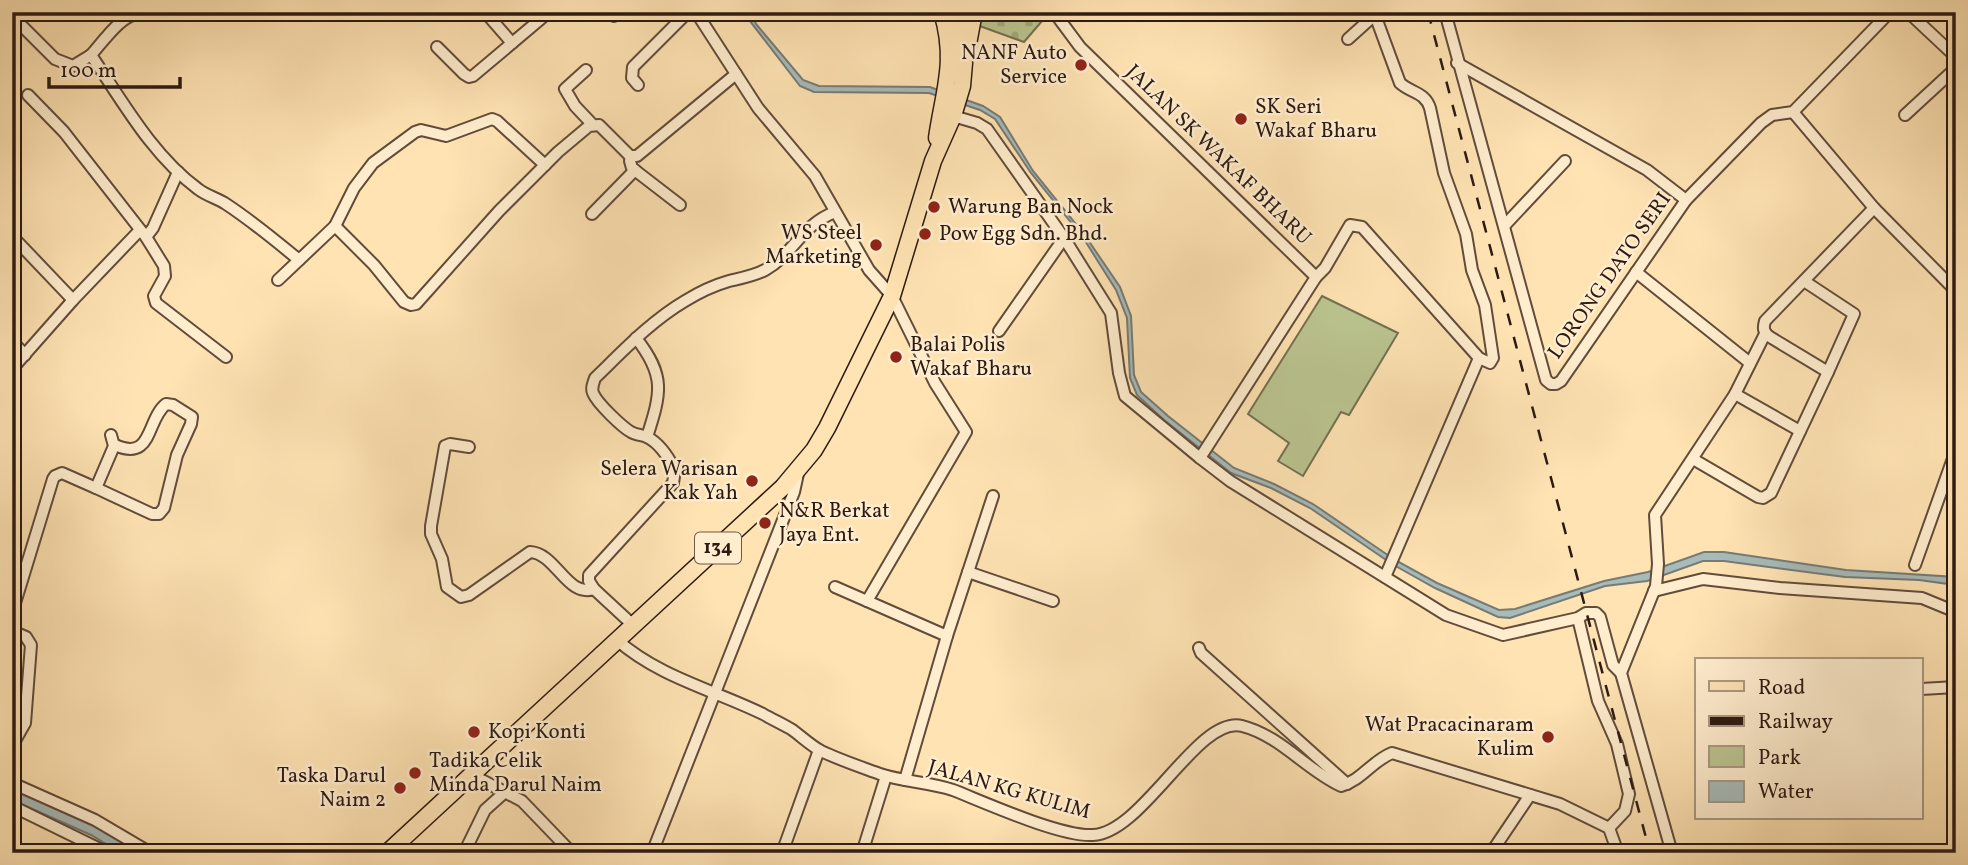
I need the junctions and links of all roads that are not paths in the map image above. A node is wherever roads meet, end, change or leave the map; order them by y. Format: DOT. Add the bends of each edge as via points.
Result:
graph roads {
  1 [pos="485,12"];
  2 [pos="549,12"];
  3 [pos="688,12"];
  4 [pos="696,12"];
  5 [pos="942,12"];
  6 [pos="960,12"];
  7 [pos="1054,12"];
  8 [pos="1445,12"];
  9 [pos="1890,12"];
  10 [pos="1908,12"];
  11 [pos="139,14"];
  12 [pos="1376,14"];
  13 [pos="12,16"];
  14 [pos="949,34"];
  15 [pos="1348,39"];
  16 [pos="512,43"];
  17 [pos="437,47"];
  18 [pos="91,55"];
  19 [pos="1956,57"];
  20 [pos="1457,63"];
  21 [pos="1956,68"];
  22 [pos="586,70"];
  23 [pos="736,74"];
  24 [pos="638,85"];
  25 [pos="28,95"];
  26 [pos="1793,111"];
  27 [pos="1905,115"];
  28 [pos="953,116"];
  29 [pos="592,124"];
  30 [pos="631,156"];
  31 [pos="933,161"];
  32 [pos="1565,161"];
  33 [pos="545,165"];
  34 [pos="635,170"];
  35 [pos="178,172"];
  36 [pos="1686,200"];
  37 [pos="680,205"];
  38 [pos="1874,208"];
  39 [pos="835,212"];
  40 [pos="592,214"];
  41 [pos="1505,225"];
  42 [pos="335,226"];
  43 [pos="143,234"];
  44 [pos="12,236"];
  45 [pos="1064,238"];
  46 [pos="299,260"];
  47 [pos="1636,272"];
  48 [pos="1316,277"];
  49 [pos="278,280"];
  50 [pos="1804,281"];
  51 [pos="1955,288"];
  52 [pos="892,296"];
  53 [pos="73,300"];
  54 [pos="999,331"];
  55 [pos="1765,334"];
  56 [pos="636,338"];
  57 [pos="12,341"];
  58 [pos="25,355"];
  59 [pos="226,357"];
  60 [pos="1479,358"];
  61 [pos="1750,363"];
  62 [pos="12,369"];
  63 [pos="1828,372"];
  64 [pos="1735,394"];
  65 [pos="1800,431"];
  66 [pos="647,437"];
  67 [pos="469,447"];
  68 [pos="1956,450"];
  69 [pos="1202,456"];
  70 [pos="1693,459"];
  71 [pos="799,469"];
  72 [pos="96,488"];
  73 [pos="993,496"];
  74 [pos="1915,565"];
  75 [pos="968,572"];
  76 [pos="1385,577"];
  77 [pos="835,587"];
  78 [pos="594,589"];
  79 [pos="1655,589"];
  80 [pos="867,601"];
  81 [pos="1054,601"];
  82 [pos="1956,612"];
  83 [pos="12,613"];
  84 [pos="1578,618"];
  85 [pos="634,626"];
  86 [pos="12,631"];
  87 [pos="947,636"];
  88 [pos="617,640"];
  89 [pos="1199,648"];
  90 [pos="1621,673"];
  91 [pos="1956,687"];
  92 [pos="1923,689"];
  93 [pos="715,695"];
  94 [pos="1268,713"];
  95 [pos="1254,730"];
  96 [pos="12,746"];
  97 [pos="819,750"];
  98 [pos="472,775"];
  99 [pos="887,776"];
  100 [pos="905,780"];
  101 [pos="12,783"];
  102 [pos="1347,784"];
  103 [pos="505,792"];
  104 [pos="1530,795"];
  105 [pos="12,806"];
  106 [pos="1609,828"];
  107 [pos="560,842"];
  108 [pos="1618,852"];
  109 [pos="108,853"];
  110 [pos="151,853"];
  111 [pos="387,853"];
  112 [pos="464,853"];
  113 [pos="553,853"];
  114 [pos="572,853"];
  115 [pos="652,853"];
  116 [pos="782,853"];
  117 [pos="862,853"];
  118 [pos="1491,853"];
  119 [pos="1672,853"];
  1 -- 16 [label="street"];
  2 -- 16 [label="street"];
  3 -- 24 [label="street" via="633,67 631,74"];
  4 -- 23 [label="street"];
  5 -- 14 [label="main road"];
  6 -- 14 [label="main road"];
  6 -- 28 [label="main road" via="964,63"];
  7 -- 48 [label="street, JALAN SK WAKAF BHARU" via="1080,47"];
  8 -- 20 [label="street, LORONG DATO SERI"];
  9 -- 26 [label="street, LORONG DATO SERI"];
  10 -- 19 [label="street"];
  11 -- 18 [label="street" via="124,19"];
  12 -- 15 [label="street"];
  12 -- 60 [label="street" via="1400,83 1427,99 1430,108 1444,173 1485,305 1493,358 1490,363"];
  13 -- 18 [label="street" via="55,59 73,66"];
  14 -- 31 [label="main road" via="949,74"];
  16 -- 17 [label="street" via="469,77"];
  18 -- 35 [label="street" via="152,144"];
  20 -- 36 [label="street" via="1647,170"];
  20 -- 41 [label="street, LORONG DATO SERI"];
  21 -- 27 [label="street"];
  22 -- 29 [label="street" via="565,89"];
  23 -- 30 [label="street" via="640,155"];
  23 -- 39 [label="street" via="815,176"];
  25 -- 43 [label="street" via="64,132"];
  26 -- 36 [label="street, LORONG DATO SERI" via="1772,115 1761,123"];
  26 -- 38 [label="street"];
  28 -- 31 [label="main road"];
  28 -- 45 [label="street" via="986,129"];
  29 -- 30 [label="street" via="599,125"];
  29 -- 33 [label="street"];
  30 -- 34 [label="street" via="629,162"];
  31 -- 52 [label="main road, 134"];
  32 -- 41 [label="street"];
  33 -- 42 [label="street" via="497,121 446,136 415,132 362,175"];
  33 -- 42 [label="street" via="416,304 404,302"];
  34 -- 37 [label="street"];
  34 -- 40 [label="street"];
  35 -- 43 [label="street" via="153,228"];
  35 -- 46 [label="street"];
  36 -- 47 [label="street, LORONG DATO SERI"];
  38 -- 50 [label="street"];
  38 -- 51 [label="street"];
  39 -- 52 [label="street" via="869,270"];
  39 -- 56 [label="street" via="808,227 783,257 766,269 685,301"];
  41 -- 47 [label="street, LORONG DATO SERI" via="1550,384 1561,381"];
  42 -- 46 [label="street"];
  43 -- 53 [label="street"];
  43 -- 59 [label="street" via="166,272 154,296 156,303"];
  44 -- 53 [label="street"];
  45 -- 54 [label="street"];
  45 -- 69 [label="street" via="1111,313 1125,396"];
  46 -- 49 [label="street"];
  47 -- 61 [label="street"];
  48 -- 60 [label="street, JALAN SK WAKAF BHARU" via="1350,225 1362,227"];
  48 -- 69 [label="street"];
  50 -- 55 [label="street" via="1765,321"];
  50 -- 63 [label="street" via="1854,314"];
  52 -- 71 [label="main road, 134" via="827,428"];
  52 -- 80 [label="street" via="935,383 966,432"];
  53 -- 58 [label="street"];
  55 -- 61 [label="street"];
  55 -- 63 [label="street"];
  56 -- 66 [label="street" via="658,373"];
  56 -- 66 [label="street" via="596,378 592,391 624,428"];
  57 -- 58 [label="street"];
  58 -- 62 [label="street"];
  60 -- 76 [label="street"];
  61 -- 64 [label="street"];
  63 -- 65 [label="street"];
  64 -- 65 [label="street"];
  64 -- 70 [label="street"];
  65 -- 70 [label="street" via="1771,493 1763,498"];
  66 -- 78 [label="street" via="672,464 676,477 594,568 589,581"];
  67 -- 78 [label="street" via="445,446 433,515 431,534 447,587 461,597 469,594 530,552 543,556 578,589"];
  68 -- 74 [label="street"];
  69 -- 76 [label="street" via="1230,481"];
  70 -- 79 [label="street" via="1655,515"];
  71 -- 85 [label="main road, 134"];
  71 -- 93 [label="street"];
  72 -- 72 [label="street" via="159,514 192,417 166,404 143,445 124,449 113,440"];
  72 -- 83 [label="street" via="62,473 55,476"];
  73 -- 75 [label="street"];
  75 -- 81 [label="street"];
  75 -- 87 [label="street"];
  76 -- 84 [label="street" via="1446,615 1503,635"];
  77 -- 80 [label="street"];
  78 -- 85 [label="street"];
  79 -- 82 [label="street" via="1703,579 1922,598"];
  79 -- 90 [label="street"];
  80 -- 87 [label="street"];
  84 -- 90 [label="street" via="1586,612 1600,617 1613,665"];
  84 -- 106 [label="street" via="1598,701 1617,744 1629,794 1625,811"];
  85 -- 88 [label="main road, 134"];
  86 -- 96 [label="street" via="31,645 25,723"];
  87 -- 100 [label="street"];
  88 -- 93 [label="street, JALAN KG KULIM" via="645,662"];
  88 -- 98 [label="main road, 134"];
  89 -- 94 [label="street"];
  90 -- 119 [label="street"];
  91 -- 92 [label="street"];
  93 -- 97 [label="street, JALAN KG KULIM" via="790,728"];
  93 -- 115 [label="street"];
  94 -- 95 [label="street"];
  94 -- 102 [label="street"];
  95 -- 100 [label="street, JALAN KG KULIM" via="1223,727 1120,824 1096,835 1064,831 947,788"];
  95 -- 102 [label="street, JALAN KG KULIM" via="1275,740 1329,781"];
  97 -- 99 [label="street, JALAN KG KULIM"];
  97 -- 116 [label="street"];
  98 -- 103 [label="street"];
  98 -- 111 [label="main road, 134"];
  99 -- 100 [label="street, JALAN KG KULIM"];
  99 -- 117 [label="street"];
  101 -- 110 [label="street" via="95,820"];
  102 -- 104 [label="street" via="1392,753"];
  103 -- 107 [label="street" via="522,802"];
  103 -- 112 [label="street" via="485,810"];
  104 -- 106 [label="street"];
  104 -- 118 [label="street"];
  105 -- 109 [label="street"];
  106 -- 108 [label="street"];
  107 -- 113 [label="street"];
  107 -- 114 [label="street"];
}
